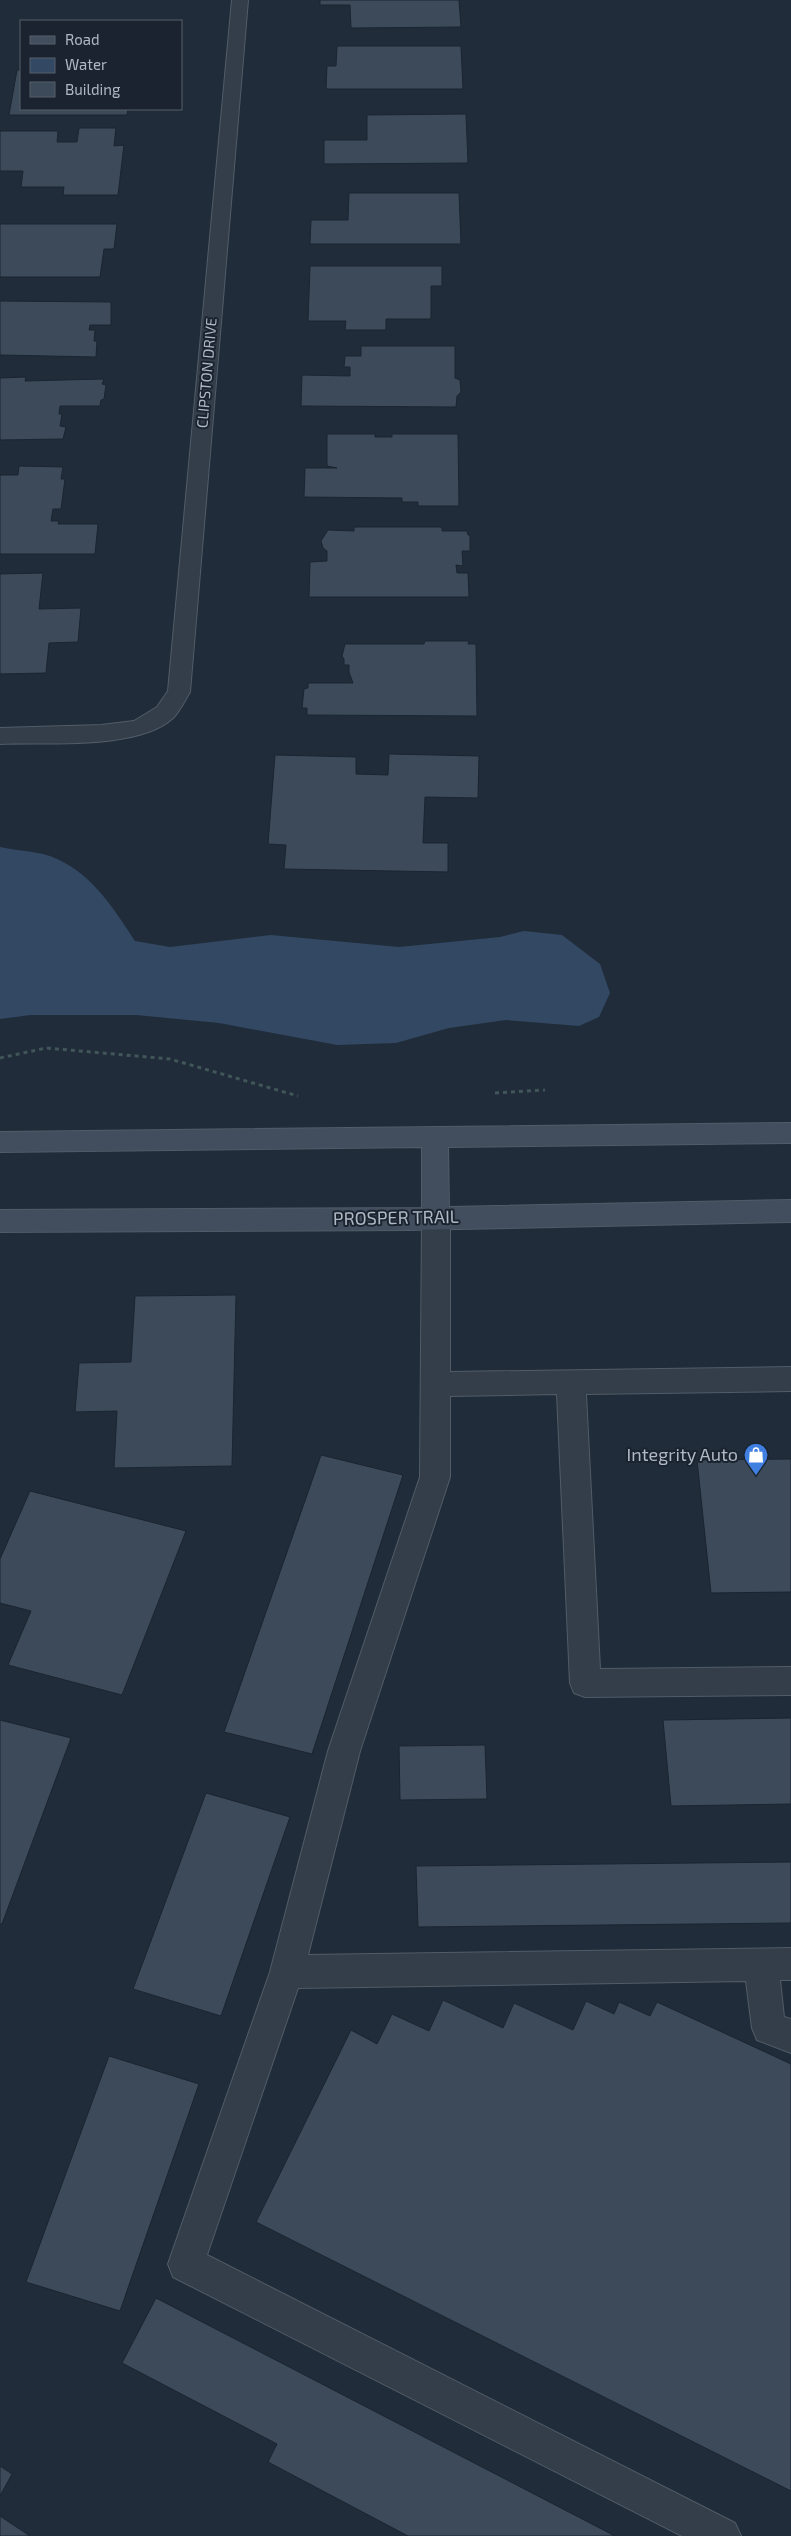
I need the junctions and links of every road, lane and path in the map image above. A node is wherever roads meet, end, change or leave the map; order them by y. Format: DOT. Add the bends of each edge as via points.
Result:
graph roads {
  1 [pos="240,0"];
  2 [pos="0,736"];
  3 [pos="0,1058"];
  4 [pos="545,1090"];
  5 [pos="485,1093"];
  6 [pos="307,1099"];
  7 [pos="791,1132"];
  8 [pos="435,1137"];
  9 [pos="0,1142"];
  10 [pos="791,1211"];
  11 [pos="436,1218"];
  12 [pos="0,1222"];
  13 [pos="791,1379"];
  14 [pos="571,1382"];
  15 [pos="436,1384"];
  16 [pos="791,1681"];
  17 [pos="776,1965"];
  18 [pos="288,1972"];
  19 [pos="791,2036"];
  20 [pos="722,2536"];
  1 -- 2 [label="street, CLIPSTON DRIVE" via="179,692 165,712 140,728 101,733"];
  3 -- 6 [label="path" via="46,1048 170,1058"];
  4 -- 5 [label="path"];
  7 -- 8 [label="main road"];
  8 -- 9 [label="main road"];
  8 -- 11 [label="main road"];
  10 -- 11 [label="main road, PROSPER TRAIL"];
  11 -- 12 [label="main road, PROSPER TRAIL"];
  11 -- 15 [label="street"];
  13 -- 14 [label="street"];
  14 -- 15 [label="street"];
  14 -- 16 [label="street" via="584,1683"];
  15 -- 18 [label="street" via="435,1478 344,1751"];
  17 -- 18 [label="street"];
  17 -- 19 [label="street" via="770,2028"];
  18 -- 20 [label="street" via="186,2264"];
}
